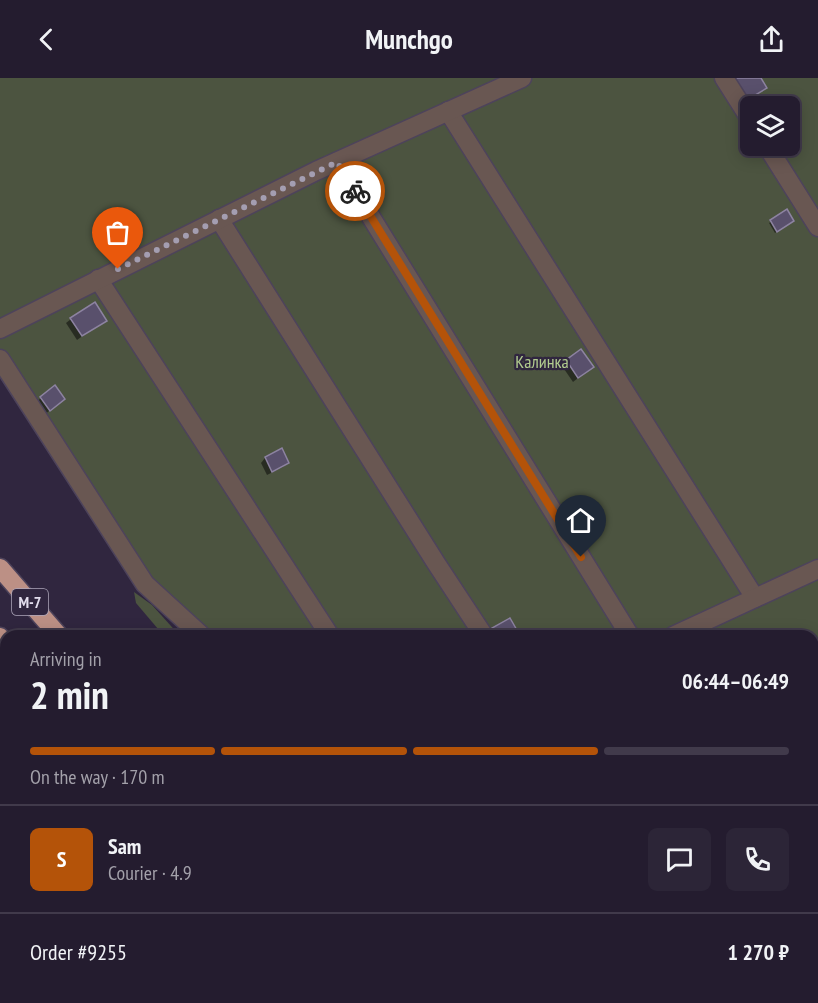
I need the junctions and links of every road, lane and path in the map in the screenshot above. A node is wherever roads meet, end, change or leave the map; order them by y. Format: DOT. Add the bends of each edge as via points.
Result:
graph roads {
  1 [pos="522,78"];
  2 [pos="724,78"];
  3 [pos="740,103"];
  4 [pos="448,111"];
  5 [pos="773,156"];
  6 [pos="337,162"];
  7 [pos="219,219"];
  8 [pos="818,227"];
  9 [pos="98,279"];
  10 [pos="0,329"];
  11 [pos="0,359"];
  12 [pos="0,568"];
  13 [pos="818,569"];
  14 [pos="755,598"];
  15 [pos="54,630"];
  16 [pos="195,630"];
  17 [pos="326,630"];
  18 [pos="480,630"];
  19 [pos="626,630"];
  20 [pos="686,630"];
  1 -- 4 [label="street"];
  2 -- 3 [label="street"];
  4 -- 6 [label="street"];
  4 -- 14 [label="street"];
  5 -- 8 [label="street"];
  6 -- 7 [label="street"];
  6 -- 19 [label="street"];
  7 -- 9 [label="street"];
  7 -- 18 [label="street"];
  9 -- 10 [label="street"];
  9 -- 17 [label="street"];
  11 -- 16 [label="street" via="145,584"];
  12 -- 15 [label="highway, М-7"];
  13 -- 14 [label="street"];
  14 -- 20 [label="street"];
}
